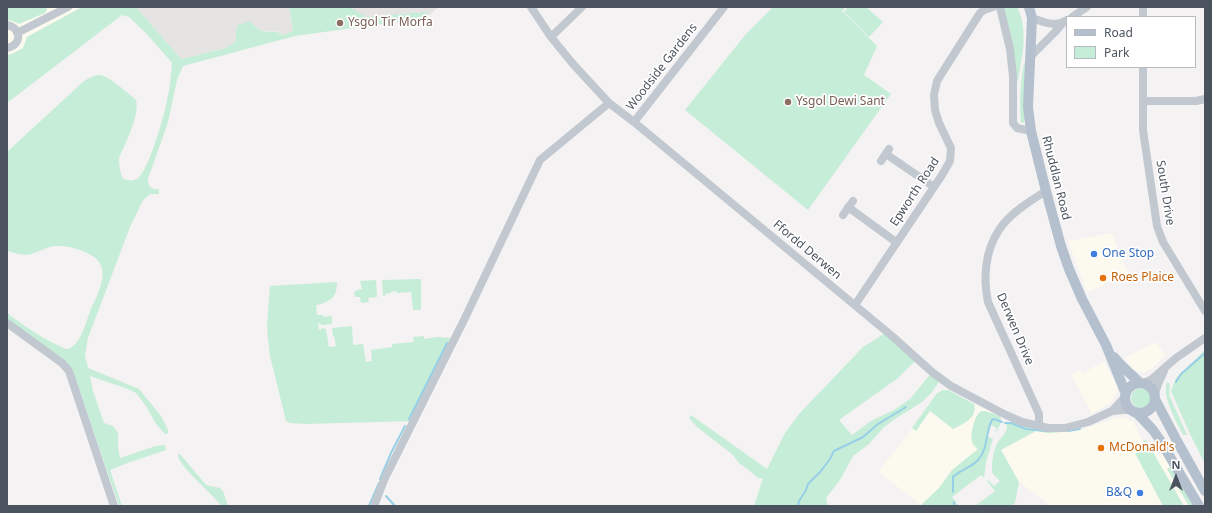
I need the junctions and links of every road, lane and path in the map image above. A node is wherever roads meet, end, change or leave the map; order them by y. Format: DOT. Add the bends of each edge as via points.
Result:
graph roads {
  1 [pos="68,7"];
  2 [pos="531,7"];
  3 [pos="582,7"];
  4 [pos="724,7"];
  5 [pos="993,7"];
  6 [pos="1000,7"];
  7 [pos="1029,7"];
  8 [pos="1087,7"];
  9 [pos="54,10"];
  10 [pos="1074,16"];
  11 [pos="1032,18"];
  12 [pos="1065,22"];
  13 [pos="7,25"];
  14 [pos="18,33"];
  15 [pos="551,37"];
  16 [pos="7,48"];
  17 [pos="1031,56"];
  18 [pos="1143,68"];
  19 [pos="1205,99"];
  20 [pos="1143,102"];
  21 [pos="609,103"];
  22 [pos="634,122"];
  23 [pos="1031,131"];
  24 [pos="885,155"];
  25 [pos="934,187"];
  26 [pos="1046,191"];
  27 [pos="843,215"];
  28 [pos="896,242"];
  29 [pos="855,305"];
  30 [pos="1205,311"];
  31 [pos="7,323"];
  32 [pos="1205,338"];
  33 [pos="1106,345"];
  34 [pos="1168,365"];
  35 [pos="1142,383"];
  36 [pos="1126,395"];
  37 [pos="1155,397"];
  38 [pos="1134,411"];
  39 [pos="1112,412"];
  40 [pos="1038,426"];
  41 [pos="1205,491"];
  42 [pos="114,506"];
  43 [pos="374,506"];
  44 [pos="1199,506"];
  1 -- 9 [label="street"];
  2 -- 15 [label="street, Ffordd Derwen"];
  3 -- 15 [label="street"];
  4 -- 22 [label="street, Woodside Gardens"];
  5 -- 25 [label="street, Epworth Road" via="980,13 937,81 934,95 936,110 951,148 950,161"];
  6 -- 23 [label="street" via="1010,49 1013,123 1017,128"];
  7 -- 11 [label="main road, Rhuddlan Road"];
  8 -- 10 [label="street"];
  9 -- 14 [label="street"];
  11 -- 12 [label="street" via="1051,24"];
  11 -- 17 [label="main road, Rhuddlan Road"];
  12 -- 17 [label="street"];
  13 -- 14 [label="street"];
  14 -- 16 [label="street" via="16,44"];
  15 -- 21 [label="street, Ffordd Derwen"];
  17 -- 23 [label="main road, Rhuddlan Road" via="1028,107"];
  18 -- 20 [label="street, South Drive"];
  19 -- 20 [label="street"];
  20 -- 30 [label="street, South Drive" via="1144,130 1157,226"];
  21 -- 22 [label="street, Ffordd Derwen"];
  21 -- 43 [label="street" via="540,160 384,480"];
  22 -- 29 [label="street, Ffordd Derwen"];
  23 -- 26 [label="main road, Rhuddlan Road"];
  24 -- 25 [label="street"];
  25 -- 28 [label="street, Epworth Road"];
  26 -- 33 [label="main road, Rhuddlan Road" via="1069,269"];
  26 -- 40 [label="street, Derwen Drive" via="1013,214 999,230 990,250 985,274 988,302 1038,414"];
  27 -- 28 [label="street" via="851,204"];
  28 -- 29 [label="street, Epworth Road"];
  29 -- 40 [label="street, Ffordd Derwen" via="951,386 1006,415"];
  31 -- 42 [label="street" via="69,371"];
  32 -- 34 [label="street"];
  33 -- 35 [label="main road" via="1122,366"];
  33 -- 36 [label="main road"];
  34 -- 35 [label="street" via="1152,379"];
  34 -- 37 [label="street" via="1158,384"];
  35 -- 36 [label="main road" via="1131,386"];
  35 -- 37 [label="main road" via="1151,387"];
  36 -- 38 [label="main road" via="1126,403"];
  36 -- 39 [label="street, Ffordd Derwen"];
  37 -- 38 [label="main road" via="1149,410 1140,413"];
  37 -- 41 [label="main road"];
  38 -- 39 [label="street, Ffordd Derwen"];
  38 -- 44 [label="main road" via="1160,440"];
  39 -- 40 [label="street, Ffordd Derwen" via="1072,426"];
}
